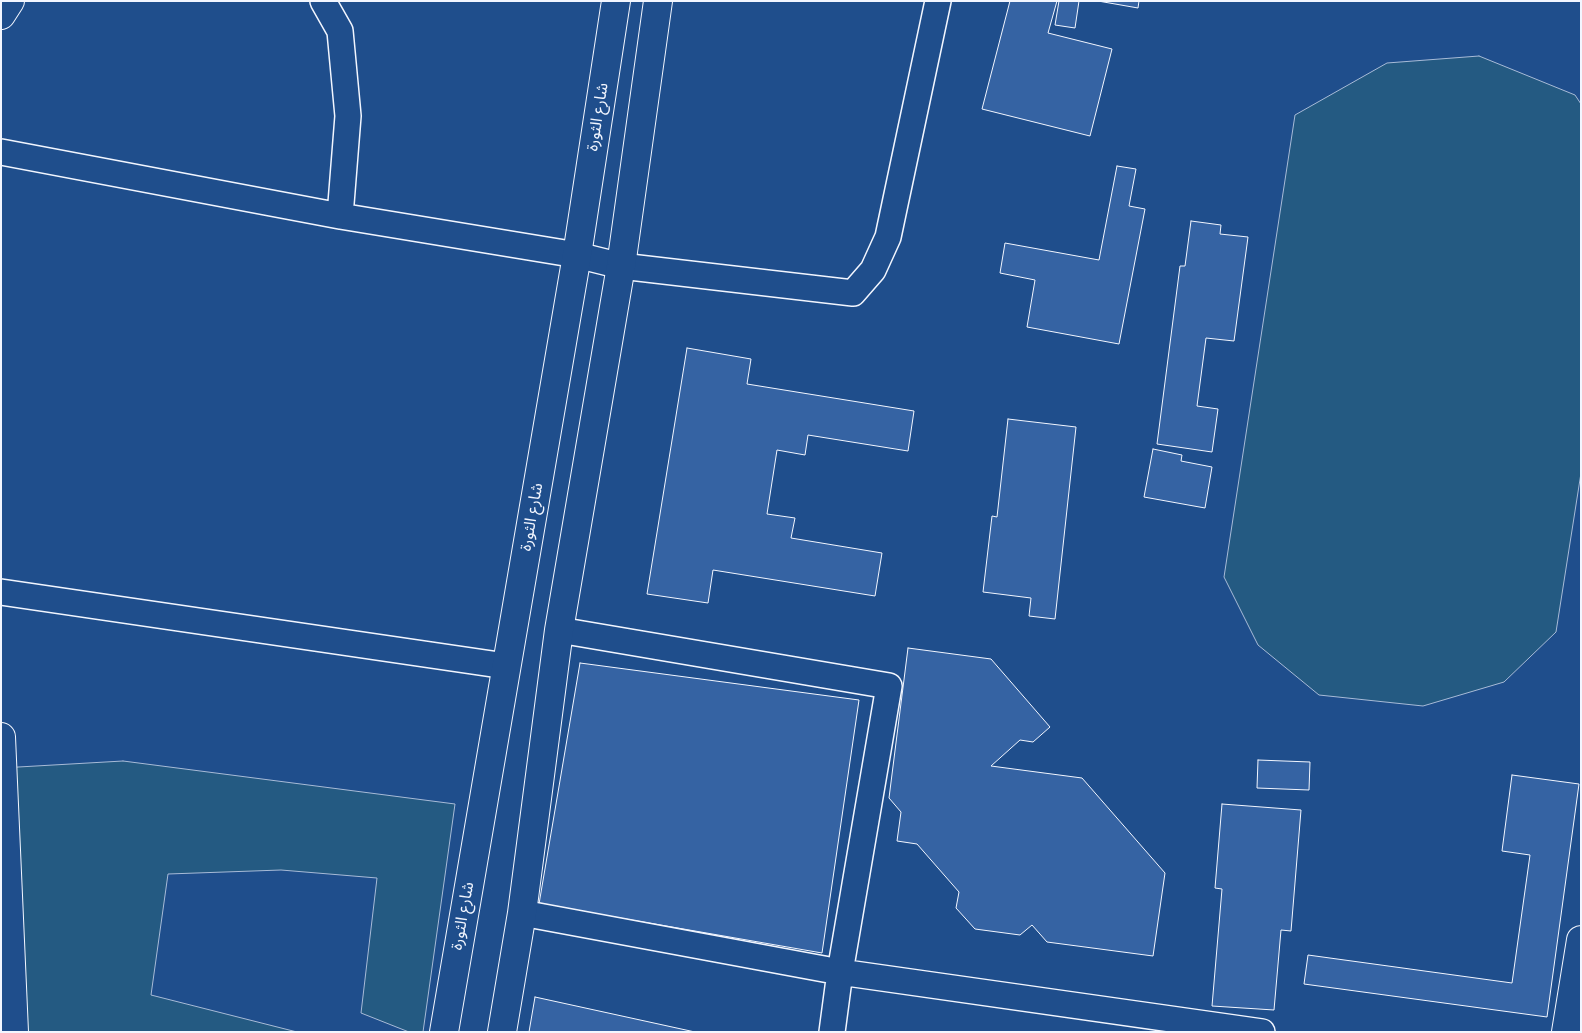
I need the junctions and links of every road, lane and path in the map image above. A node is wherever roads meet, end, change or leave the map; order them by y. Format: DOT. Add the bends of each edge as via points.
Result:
graph roads {
  1 [pos="10,1"];
  2 [pos="323,1"];
  3 [pos="616,1"];
  4 [pos="658,1"];
  5 [pos="938,1"];
  6 [pos="1,15"];
  7 [pos="1,152"];
  8 [pos="340,216"];
  9 [pos="577,255"];
  10 [pos="621,266"];
  11 [pos="1,592"];
  12 [pos="559,630"];
  13 [pos="506,666"];
  14 [pos="1,737"];
  15 [pos="5,911"];
  16 [pos="522,913"];
  17 [pos="1581,940"];
  18 [pos="840,972"];
  19 [pos="14,1032"];
  20 [pos="444,1032"];
  21 [pos="502,1032"];
  22 [pos="832,1032"];
  23 [pos="1262,1032"];
  24 [pos="1566,1032"];
  1 -- 6 [label="main road"];
  2 -- 8 [label="street" via="340,31 348,116"];
  3 -- 9 [label="main road, شارع الثورة"];
  4 -- 10 [label="main road"];
  5 -- 10 [label="street" via="888,237 873,270 853,293"];
  7 -- 8 [label="street"];
  8 -- 9 [label="street"];
  9 -- 10 [label="street"];
  9 -- 13 [label="main road, شارع الثورة"];
  10 -- 12 [label="main road"];
  11 -- 13 [label="street"];
  12 -- 16 [label="main road"];
  12 -- 18 [label="street" via="889,686"];
  13 -- 20 [label="main road, شارع الثورة"];
  14 -- 15 [label="main road"];
  15 -- 19 [label="main road"];
  16 -- 18 [label="street"];
  16 -- 21 [label="main road"];
  17 -- 24 [label="main road"];
  18 -- 22 [label="street"];
  18 -- 23 [label="street"];
}
